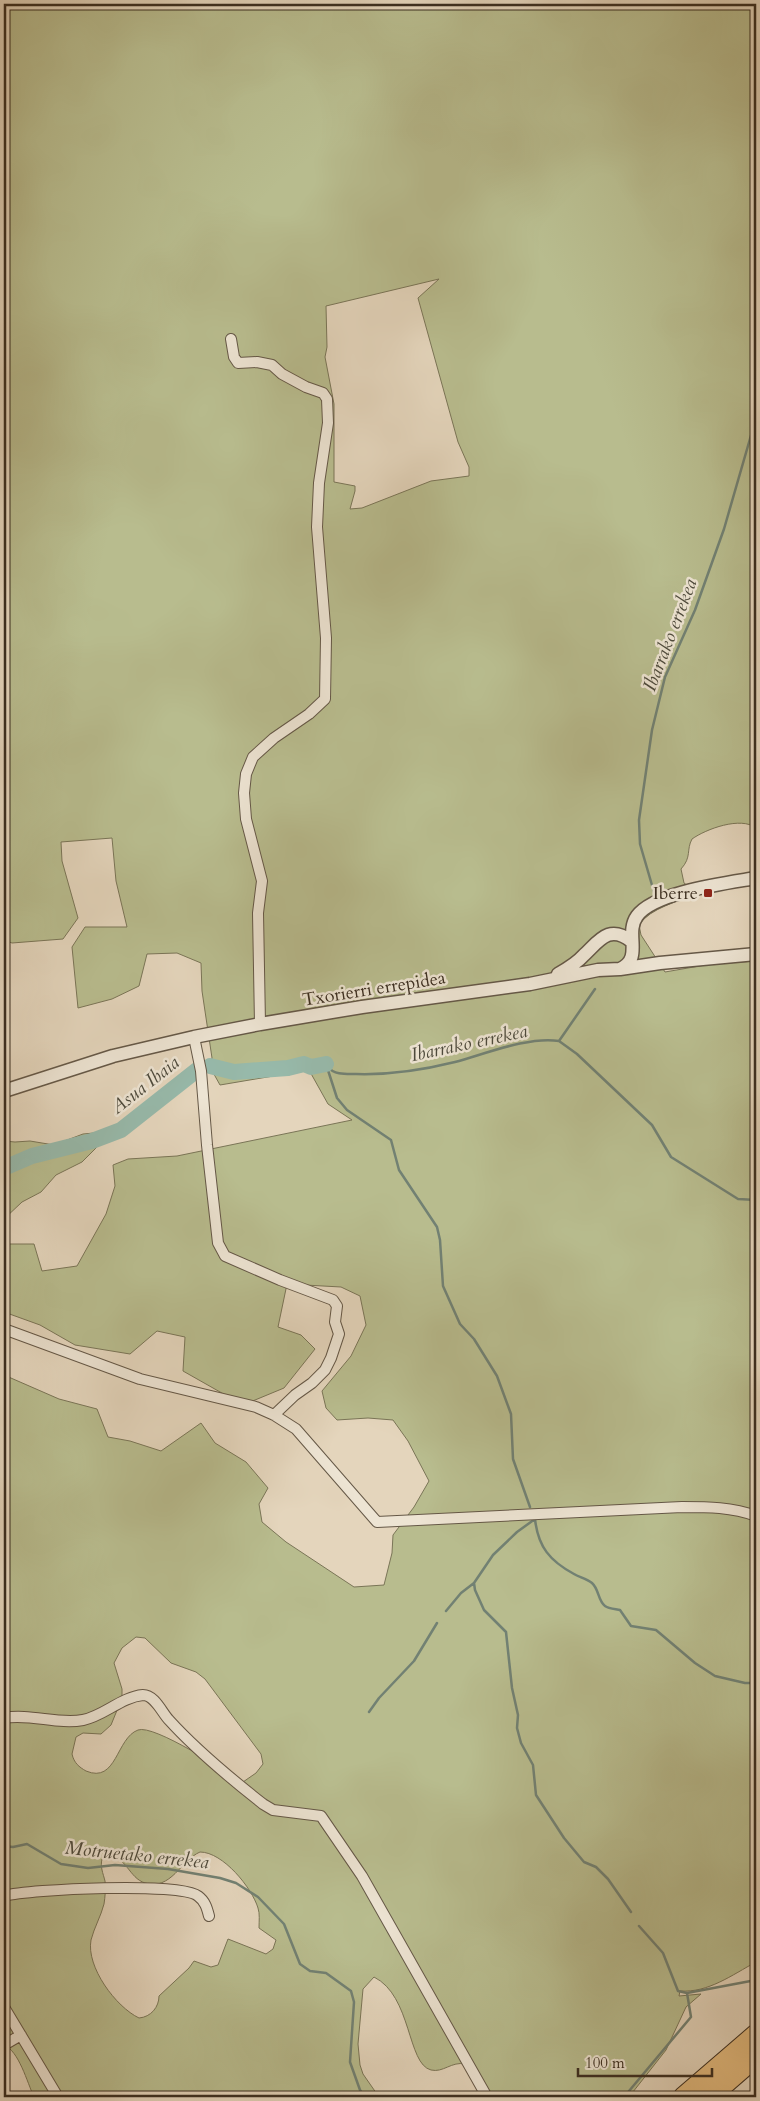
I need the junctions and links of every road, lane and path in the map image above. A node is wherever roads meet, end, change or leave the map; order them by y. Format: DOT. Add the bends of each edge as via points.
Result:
graph roads {
  1 [pos="231,339"];
  2 [pos="756,878"];
  3 [pos="632,944"];
  4 [pos="586,954"];
  5 [pos="756,954"];
  6 [pos="660,963"];
  7 [pos="620,969"];
  8 [pos="598,970"];
  9 [pos="549,979"];
  10 [pos="260,1024"];
  11 [pos="194,1037"];
  12 [pos="4,1091"];
  13 [pos="4,1329"];
  14 [pos="274,1415"];
  15 [pos="756,1516"];
  16 [pos="4,1718"];
  17 [pos="4,1896"];
  18 [pos="209,1916"];
  19 [pos="4,2007"];
  20 [pos="756,2034"];
  21 [pos="21,2035"];
  22 [pos="4,2045"];
  23 [pos="756,2057"];
  24 [pos="58,2097"];
  25 [pos="487,2097"];
  26 [pos="683,2097"];
  27 [pos="710,2097"];
  1 -- 10 [label="street" via="238,363 272,365 290,379 323,393 327,398 328,415 317,528 326,638 324,699 253,757 246,774 246,819 262,881 258,913"];
  2 -- 3 [label="street" via="686,892 656,902 640,912 633,923"];
  3 -- 4 [label="street" via="623,935 609,934"];
  3 -- 6 [label="street" via="649,960"];
  3 -- 7 [label="street" via="630,962"];
  4 -- 8 [label="street" via="589,965"];
  4 -- 9 [label="street"];
  5 -- 6 [label="street, Txorierri errepidea"];
  6 -- 7 [label="street, Txorierri errepidea"];
  7 -- 8 [label="street, Txorierri errepidea"];
  8 -- 9 [label="street, Txorierri errepidea"];
  9 -- 10 [label="street, Txorierri errepidea"];
  10 -- 11 [label="street, Txorierri errepidea"];
  11 -- 12 [label="street, Txorierri errepidea" via="113,1056"];
  11 -- 14 [label="street" via="201,1071 221,1251 225,1256 280,1280 334,1300 337,1306 335,1322 338,1334 325,1370"];
  13 -- 14 [label="street" via="140,1379 256,1407"];
  14 -- 15 [label="street" via="296,1429 377,1522 682,1507 741,1510"];
  16 -- 25 [label="street" via="83,1720 131,1697 145,1695 153,1699 188,1740 263,1804 273,1810 321,1816 367,1884"];
  17 -- 18 [label="street" via="80,1889 177,1889 198,1896 206,1905"];
  19 -- 21 [label="street"];
  20 -- 26 [label="highway"];
  21 -- 22 [label="street"];
  21 -- 24 [label="street"];
  23 -- 27 [label="highway"];
}
